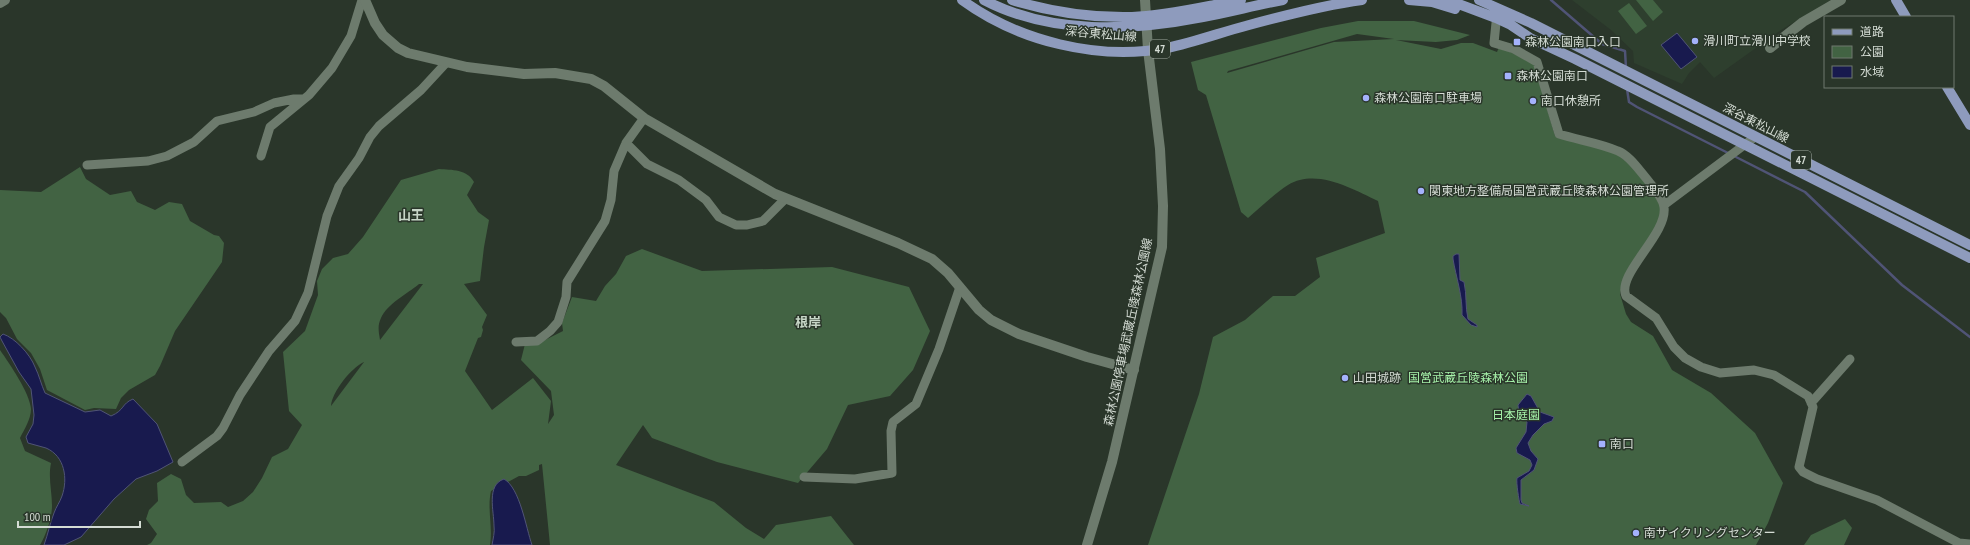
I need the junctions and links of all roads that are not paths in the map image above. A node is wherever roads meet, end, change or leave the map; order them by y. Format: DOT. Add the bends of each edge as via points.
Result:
graph roads {
  1 [pos="5,0"];
  2 [pos="362,0"];
  3 [pos="365,0"];
  4 [pos="962,0"];
  5 [pos="984,0"];
  6 [pos="1012,0"];
  7 [pos="1145,0"];
  8 [pos="1241,0"];
  9 [pos="1283,0"];
  10 [pos="1362,0"];
  11 [pos="1409,0"];
  12 [pos="1448,0"];
  13 [pos="1479,0"];
  14 [pos="1496,0"];
  15 [pos="1841,0"];
  16 [pos="1896,0"];
  17 [pos="0,3"];
  18 [pos="1905,16"];
  19 [pos="1159,19"];
  20 [pos="1531,23"];
  21 [pos="1496,24"];
  22 [pos="1530,38"];
  23 [pos="1770,48"];
  24 [pos="1148,50"];
  25 [pos="446,63"];
  26 [pos="1949,88"];
  27 [pos="303,99"];
  28 [pos="644,118"];
  29 [pos="1970,125"];
  30 [pos="1755,137"];
  31 [pos="626,144"];
  32 [pos="1746,145"];
  33 [pos="261,156"];
  34 [pos="87,165"];
  35 [pos="785,199"];
  36 [pos="1664,205"];
  37 [pos="1970,245"];
  38 [pos="1970,258"];
  39 [pos="960,288"];
  40 [pos="516,342"];
  41 [pos="1850,359"];
  42 [pos="1134,370"];
  43 [pos="1811,403"];
  44 [pos="182,462"];
  45 [pos="804,477"];
  46 [pos="1970,544"];
  47 [pos="1087,545"];
  1 -- 17 [label="street"];
  2 -- 27 [label="street" via="351,36 332,68 318,86"];
  3 -- 25 [label="street" via="375,23 390,42 408,53"];
  4 -- 24 [label="main road, 深谷東松山線 / 47" via="995,21 1064,45 1114,51"];
  5 -- 19 [label="main road, 深谷東松山線 / 47" via="1020,14 1052,22 1086,26 1134,27"];
  6 -- 19 [label="main road, 深谷東松山線 / 47" via="1073,15"];
  7 -- 24 [label="street, 森林公園停車場武蔵丘陵森林公園線"];
  8 -- 19 [label="main road, 深谷東松山線 / 47"];
  9 -- 19 [label="main road, 深谷東松山線 / 47" via="1202,17"];
  10 -- 24 [label="main road, 深谷東松山線 / 47" via="1248,25 1174,46"];
  11 -- 21 [label="main road, 深谷東松山線 / 47" via="1448,7"];
  12 -- 22 [label="main road, 深谷東松山線 / 47" via="1511,25"];
  13 -- 20 [label="main road, 深谷東松山線 / 47"];
  14 -- 20 [label="main road, 深谷東松山線 / 47"];
  15 -- 23 [label="street" via="1803,22"];
  16 -- 18 [label="main road"];
  20 -- 30 [label="main road, 深谷東松山線 / 47"];
  21 -- 22 [label="main road, 深谷東松山線 / 47"];
  21 -- 36 [label="street" via="1494,43 1514,49 1536,62 1559,134 1619,151 1642,173"];
  22 -- 32 [label="main road, 深谷東松山線 / 47"];
  24 -- 42 [label="street, 森林公園停車場武蔵丘陵森林公園線" via="1160,149 1162,247"];
  25 -- 28 [label="street" via="591,79 604,86"];
  25 -- 44 [label="street" via="370,137 339,186 327,216 308,293 295,321 268,351 217,436"];
  26 -- 29 [label="main road"];
  27 -- 33 [label="street" via="270,127"];
  27 -- 34 [label="street" via="274,103 254,112 217,121 194,142 167,156 148,161"];
  28 -- 31 [label="street"];
  28 -- 35 [label="street"];
  30 -- 32 [label="street"];
  30 -- 37 [label="main road, 深谷東松山線 / 47"];
  31 -- 35 [label="street" via="647,164 679,180 706,200 720,218 736,225 763,221"];
  31 -- 40 [label="street" via="614,171 611,200 605,221 567,282 566,298 558,322 537,340"];
  32 -- 36 [label="street"];
  32 -- 38 [label="main road, 深谷東松山線 / 47"];
  35 -- 39 [label="street" via="932,259"];
  36 -- 43 [label="street" via="1664,217 1625,284 1626,296 1656,318 1670,341 1685,358 1720,373 1754,370 1774,375 1808,396"];
  39 -- 42 [label="street" via="979,310 1003,327 1087,357"];
  39 -- 45 [label="street" via="916,404 893,422 892,473 855,479"];
  41 -- 43 [label="street"];
  42 -- 47 [label="street, 森林公園停車場武蔵丘陵森林公園線" via="1112,462"];
  43 -- 46 [label="street" via="1813,407 1800,467 1803,472 1877,500 1959,543"];
}
